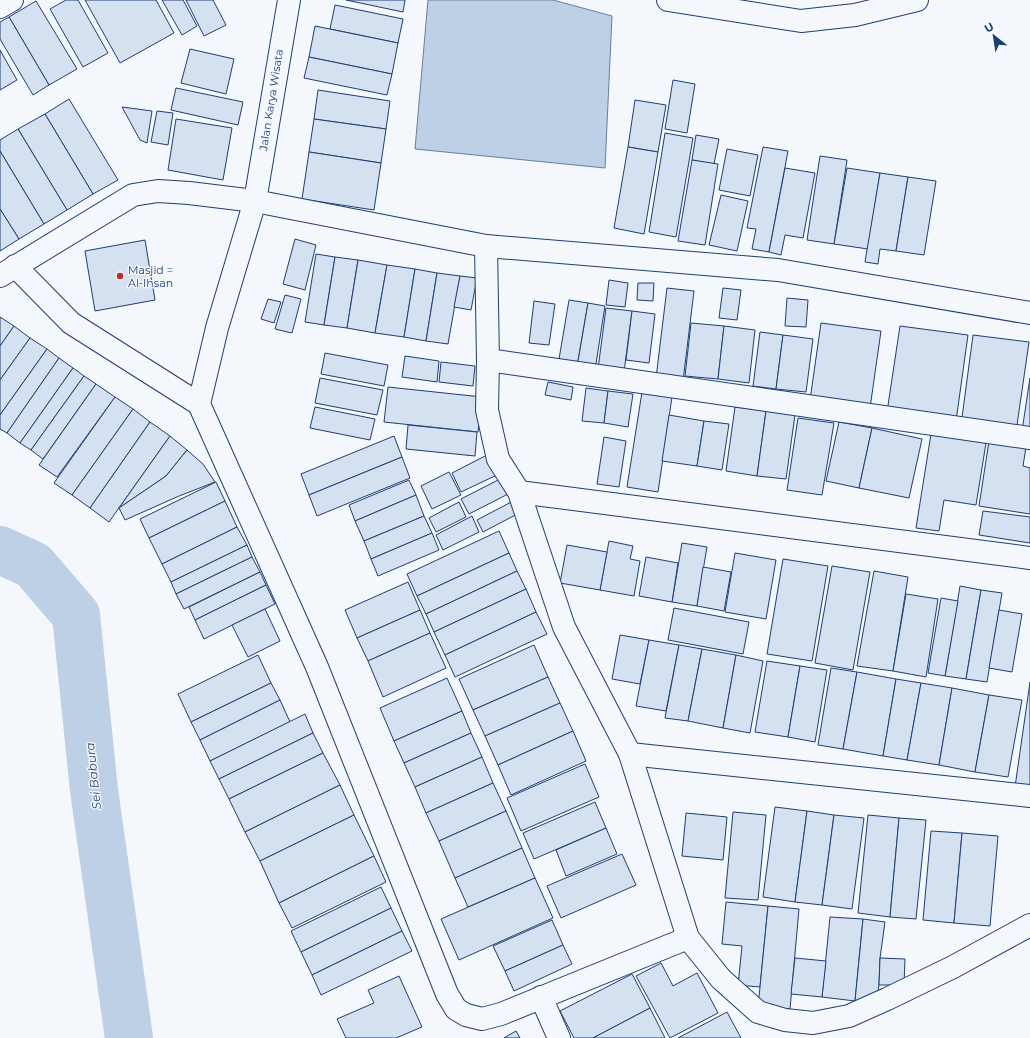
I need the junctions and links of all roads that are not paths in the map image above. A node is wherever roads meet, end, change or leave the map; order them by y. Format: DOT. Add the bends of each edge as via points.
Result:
graph roads {
  1 [pos="12,0"];
  2 [pos="289,0"];
  3 [pos="668,0"];
  4 [pos="917,0"];
  5 [pos="0,7"];
  6 [pos="254,201"];
  7 [pos="486,246"];
  8 [pos="8,271"];
  9 [pos="1030,312"];
  10 [pos="488,360"];
  11 [pos="199,404"];
  12 [pos="1030,438"];
  13 [pos="519,492"];
  14 [pos="1030,558"];
  15 [pos="630,754"];
  16 [pos="1030,796"];
  17 [pos="1030,926"];
  18 [pos="688,938"];
  19 [pos="541,997"];
  20 [pos="558,1038"];
  1 -- 5 [label="street"];
  2 -- 6 [label="street, Jalan Karya Wisata"];
  3 -- 4 [label="street" via="801,21 855,15"];
  6 -- 7 [label="street"];
  6 -- 8 [label="street" via="158,191 133,195"];
  6 -- 11 [label="street, Jalan Karya Wisata" via="217,328"];
  7 -- 9 [label="street" via="778,270"];
  7 -- 10 [label="street"];
  8 -- 11 [label="street" via="71,323"];
  10 -- 12 [label="street"];
  10 -- 13 [label="street" via="487,410 498,459"];
  11 -- 19 [label="street" via="317,667 450,999 456,1009 466,1015 482,1019"];
  13 -- 14 [label="street"];
  13 -- 15 [label="street" via="564,627"];
  15 -- 16 [label="street"];
  15 -- 18 [label="street"];
  17 -- 18 [label="street" via="881,1002 849,1016 813,1023 785,1020 758,1012 721,979"];
  18 -- 19 [label="street"];
  19 -- 20 [label="street"];
}
